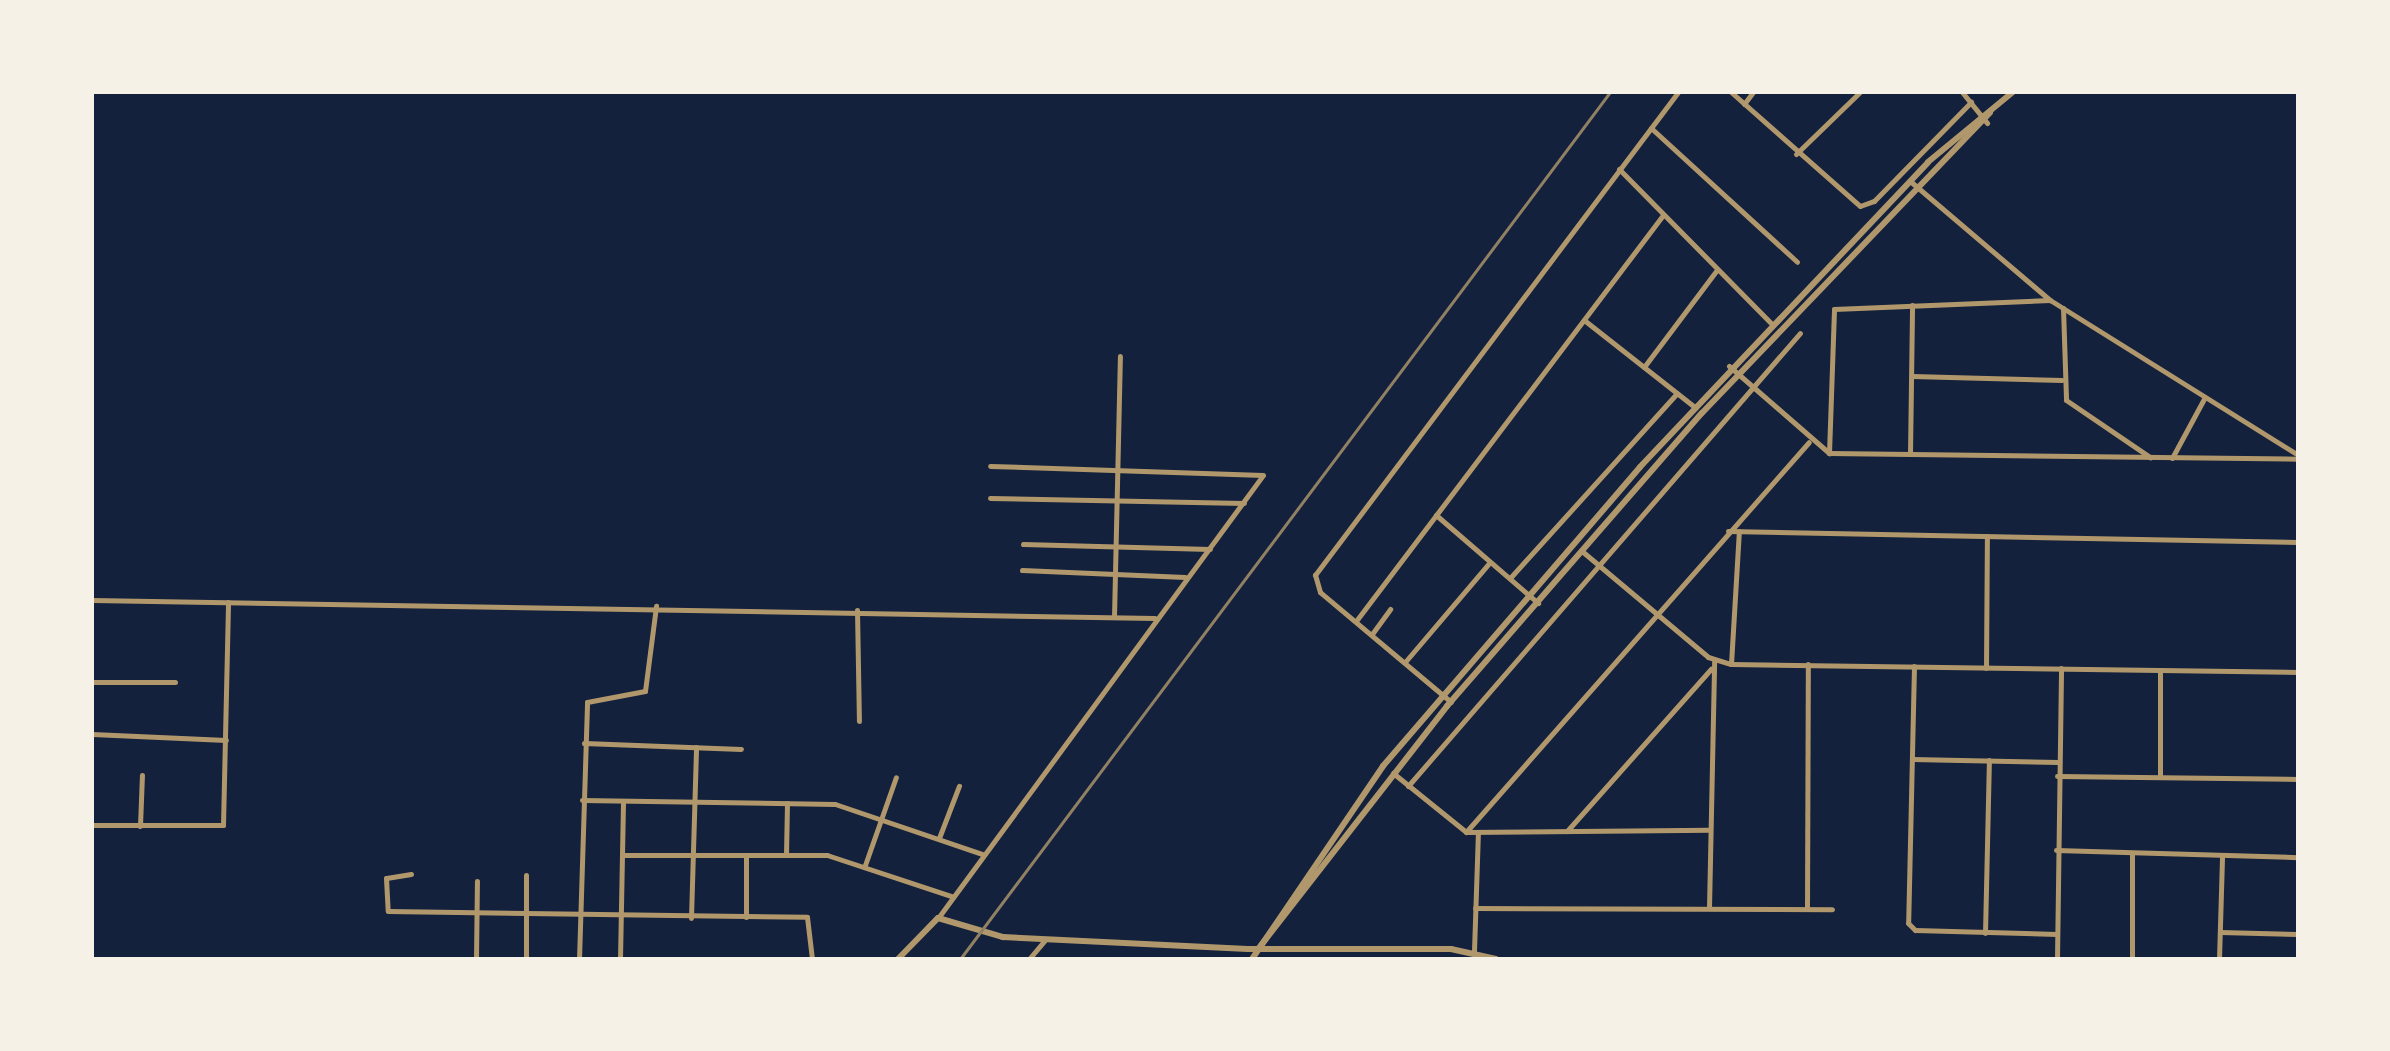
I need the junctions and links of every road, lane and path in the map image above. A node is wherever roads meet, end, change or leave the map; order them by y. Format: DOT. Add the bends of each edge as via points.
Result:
graph roads {
  1 [pos="1678,92"];
  2 [pos="1731,92"];
  3 [pos="1753,92"];
  4 [pos="1962,92"];
  5 [pos="2013,92"];
  6 [pos="1856,93"];
  7 [pos="1971,102"];
  8 [pos="1744,104"];
  9 [pos="1990,113"];
  10 [pos="1980,116"];
  11 [pos="1987,123"];
  12 [pos="1651,128"];
  13 [pos="1796,154"];
  14 [pos="1619,169"];
  15 [pos="1910,181"];
  16 [pos="1921,191"];
  17 [pos="1663,215"];
  18 [pos="1797,262"];
  19 [pos="1716,271"];
  20 [pos="2050,300"];
  21 [pos="1912,305"];
  22 [pos="2063,307"];
  23 [pos="1584,320"];
  24 [pos="1772,324"];
  25 [pos="1800,333"];
  26 [pos="1120,356"];
  27 [pos="1729,366"];
  28 [pos="1644,367"];
  29 [pos="1738,375"];
  30 [pos="1912,376"];
  31 [pos="2062,380"];
  32 [pos="1750,388"];
  33 [pos="1677,393"];
  34 [pos="2205,397"];
  35 [pos="1694,406"];
  36 [pos="1702,413"];
  37 [pos="1809,442"];
  38 [pos="1829,453"];
  39 [pos="1910,454"];
  40 [pos="2150,457"];
  41 [pos="2298,457"];
  42 [pos="2172,458"];
  43 [pos="990,466"];
  44 [pos="1119,467"];
  45 [pos="990,498"];
  46 [pos="1117,500"];
  47 [pos="1244,503"];
  48 [pos="1436,515"];
  49 [pos="1728,531"];
  50 [pos="1739,531"];
  51 [pos="1987,536"];
  52 [pos="2298,542"];
  53 [pos="1023,544"];
  54 [pos="1116,545"];
  55 [pos="1210,549"];
  56 [pos="1583,552"];
  57 [pos="1490,562"];
  58 [pos="1598,564"];
  59 [pos="1022,570"];
  60 [pos="1115,573"];
  61 [pos="1186,577"];
  62 [pos="1510,578"];
  63 [pos="1530,597"];
  64 [pos="92,600"];
  65 [pos="228,602"];
  66 [pos="1538,603"];
  67 [pos="656,606"];
  68 [pos="1390,609"];
  69 [pos="857,610"];
  70 [pos="1654,614"];
  71 [pos="1114,617"];
  72 [pos="1155,618"];
  73 [pos="1356,621"];
  74 [pos="1372,634"];
  75 [pos="1714,660"];
  76 [pos="1405,662"];
  77 [pos="1731,664"];
  78 [pos="1808,664"];
  79 [pos="1914,666"];
  80 [pos="1712,668"];
  81 [pos="1986,668"];
  82 [pos="2061,668"];
  83 [pos="2160,670"];
  84 [pos="2298,672"];
  85 [pos="92,682"];
  86 [pos="175,682"];
  87 [pos="1444,695"];
  88 [pos="1451,702"];
  89 [pos="859,721"];
  90 [pos="92,734"];
  91 [pos="226,740"];
  92 [pos="584,743"];
  93 [pos="696,747"];
  94 [pos="741,749"];
  95 [pos="1912,759"];
  96 [pos="1989,760"];
  97 [pos="2058,762"];
  98 [pos="1393,773"];
  99 [pos="142,775"];
  100 [pos="2057,776"];
  101 [pos="896,777"];
  102 [pos="2160,777"];
  103 [pos="2298,779"];
  104 [pos="959,786"];
  105 [pos="1408,786"];
  106 [pos="582,800"];
  107 [pos="623,801"];
  108 [pos="787,803"];
  109 [pos="692,804"];
  110 [pos="883,819"];
  111 [pos="92,825"];
  112 [pos="140,826"];
  113 [pos="1710,830"];
  114 [pos="1567,831"];
  115 [pos="1466,832"];
  116 [pos="1478,833"];
  117 [pos="939,838"];
  118 [pos="2056,850"];
  119 [pos="2132,853"];
  120 [pos="982,854"];
  121 [pos="623,855"];
  122 [pos="746,855"];
  123 [pos="786,855"];
  124 [pos="2222,855"];
  125 [pos="691,856"];
  126 [pos="2298,857"];
  127 [pos="865,865"];
  128 [pos="411,874"];
  129 [pos="526,875"];
  130 [pos="477,881"];
  131 [pos="951,896"];
  132 [pos="1475,908"];
  133 [pos="1709,908"];
  134 [pos="1807,909"];
  135 [pos="1832,909"];
  136 [pos="477,914"];
  137 [pos="526,916"];
  138 [pos="578,916"];
  139 [pos="621,917"];
  140 [pos="746,917"];
  141 [pos="691,918"];
  142 [pos="938,918"];
  143 [pos="2220,932"];
  144 [pos="1985,933"];
  145 [pos="2057,934"];
  146 [pos="2298,934"];
  147 [pos="1045,940"];
  148 [pos="1258,949"];
  149 [pos="1474,951"];
  150 [pos="476,959"];
  151 [pos="526,959"];
  152 [pos="579,959"];
  153 [pos="620,959"];
  154 [pos="812,959"];
  155 [pos="898,959"];
  156 [pos="1029,959"];
  157 [pos="1252,959"];
  158 [pos="1496,959"];
  159 [pos="2057,959"];
  160 [pos="2132,959"];
  161 [pos="2219,959"];
  1 -- 12 [label="street"];
  2 -- 8 [label="street"];
  3 -- 8 [label="street"];
  4 -- 7 [label="street"];
  5 -- 9 [label="street"];
  6 -- 13 [label="street"];
  7 -- 10 [label="street"];
  7 -- 13 [label="street" via="1867,206 1847,202"];
  8 -- 13 [label="street"];
  9 -- 10 [label="street"];
  9 -- 11 [label="street"];
  10 -- 11 [label="street"];
  10 -- 15 [label="street"];
  11 -- 16 [label="street"];
  12 -- 14 [label="street"];
  12 -- 18 [label="street"];
  14 -- 17 [label="street"];
  14 -- 73 [label="street" via="1317,570 1317,588"];
  15 -- 16 [label="street"];
  15 -- 24 [label="street"];
  16 -- 20 [label="street"];
  16 -- 29 [label="street"];
  17 -- 19 [label="street"];
  17 -- 23 [label="street"];
  19 -- 24 [label="street"];
  19 -- 28 [label="street"];
  20 -- 21 [label="street"];
  20 -- 22 [label="street"];
  21 -- 30 [label="street"];
  21 -- 38 [label="street" via="1831,313"];
  22 -- 31 [label="street"];
  22 -- 34 [label="street"];
  23 -- 28 [label="street"];
  23 -- 48 [label="street"];
  24 -- 27 [label="street"];
  25 -- 32 [label="street"];
  26 -- 44 [label="street"];
  27 -- 29 [label="street"];
  27 -- 35 [label="street"];
  28 -- 33 [label="street"];
  29 -- 32 [label="street"];
  29 -- 36 [label="street"];
  30 -- 31 [label="street"];
  30 -- 39 [label="street"];
  31 -- 40 [label="street" via="2071,405"];
  32 -- 37 [label="street"];
  32 -- 58 [label="street"];
  33 -- 35 [label="street"];
  33 -- 62 [label="street"];
  34 -- 41 [label="street"];
  34 -- 42 [label="street"];
  35 -- 36 [label="street"];
  35 -- 63 [label="street"];
  36 -- 56 [label="street"];
  37 -- 38 [label="street"];
  37 -- 49 [label="street"];
  38 -- 39 [label="street"];
  39 -- 40 [label="street"];
  40 -- 42 [label="street"];
  41 -- 42 [label="street"];
  43 -- 44 [label="street"];
  44 -- 46 [label="street"];
  44 -- 47 [label="street" via="1262,472"];
  45 -- 46 [label="street"];
  46 -- 47 [label="street"];
  46 -- 54 [label="street"];
  47 -- 55 [label="street"];
  48 -- 57 [label="street"];
  48 -- 73 [label="street"];
  49 -- 50 [label="street"];
  49 -- 70 [label="street"];
  50 -- 51 [label="street"];
  50 -- 77 [label="street"];
  51 -- 52 [label="street"];
  51 -- 81 [label="street"];
  53 -- 54 [label="street"];
  54 -- 55 [label="street"];
  54 -- 60 [label="street"];
  55 -- 61 [label="street"];
  56 -- 58 [label="street"];
  56 -- 66 [label="street"];
  57 -- 62 [label="street"];
  57 -- 76 [label="street"];
  58 -- 70 [label="street"];
  58 -- 105 [label="street"];
  59 -- 60 [label="street"];
  60 -- 61 [label="street"];
  60 -- 71 [label="street"];
  61 -- 72 [label="street"];
  62 -- 63 [label="street"];
  63 -- 66 [label="street"];
  63 -- 87 [label="street"];
  64 -- 65 [label="street"];
  65 -- 67 [label="street"];
  65 -- 91 [label="street"];
  66 -- 88 [label="street"];
  67 -- 69 [label="street"];
  67 -- 92 [label="street" via="645,691 589,698"];
  68 -- 74 [label="street"];
  69 -- 71 [label="street"];
  69 -- 89 [label="street"];
  70 -- 75 [label="street"];
  70 -- 115 [label="street"];
  71 -- 72 [label="street"];
  72 -- 120 [label="street"];
  73 -- 74 [label="street"];
  74 -- 76 [label="street"];
  75 -- 77 [label="street"];
  75 -- 80 [label="street"];
  76 -- 87 [label="street"];
  77 -- 78 [label="street"];
  78 -- 79 [label="street"];
  78 -- 134 [label="street"];
  79 -- 81 [label="street"];
  79 -- 95 [label="street"];
  80 -- 113 [label="street"];
  80 -- 114 [label="street"];
  81 -- 82 [label="street"];
  82 -- 83 [label="street"];
  82 -- 97 [label="street"];
  83 -- 84 [label="street"];
  83 -- 102 [label="street"];
  85 -- 86 [label="street"];
  87 -- 88 [label="street"];
  87 -- 148 [label="street" via="1333,833"];
  88 -- 98 [label="street"];
  90 -- 91 [label="street"];
  91 -- 112 [label="street" via="223,825"];
  92 -- 93 [label="street"];
  92 -- 106 [label="street"];
  93 -- 94 [label="street"];
  93 -- 109 [label="street"];
  95 -- 96 [label="street"];
  95 -- 144 [label="street" via="1908,923"];
  96 -- 97 [label="street"];
  96 -- 144 [label="street"];
  97 -- 100 [label="street"];
  98 -- 105 [label="street"];
  98 -- 148 [label="street"];
  99 -- 112 [label="street"];
  100 -- 102 [label="street"];
  100 -- 118 [label="street"];
  101 -- 110 [label="street"];
  102 -- 103 [label="street"];
  104 -- 117 [label="street"];
  105 -- 115 [label="street"];
  106 -- 107 [label="street"];
  106 -- 138 [label="street"];
  107 -- 109 [label="street"];
  107 -- 121 [label="street"];
  108 -- 109 [label="street"];
  108 -- 110 [label="street" via="835,804"];
  108 -- 123 [label="street"];
  109 -- 125 [label="street"];
  110 -- 117 [label="street"];
  110 -- 127 [label="street"];
  111 -- 112 [label="street"];
  113 -- 114 [label="street"];
  113 -- 133 [label="street"];
  114 -- 116 [label="street"];
  115 -- 116 [label="street"];
  116 -- 132 [label="street"];
  117 -- 120 [label="street"];
  118 -- 119 [label="street"];
  118 -- 145 [label="street"];
  119 -- 124 [label="street"];
  119 -- 160 [label="street"];
  120 -- 131 [label="street"];
  121 -- 125 [label="street"];
  121 -- 139 [label="street"];
  122 -- 123 [label="street"];
  122 -- 125 [label="street"];
  122 -- 140 [label="street"];
  123 -- 127 [label="street" via="827,855"];
  124 -- 126 [label="street"];
  124 -- 143 [label="street"];
  125 -- 141 [label="street"];
  127 -- 131 [label="street"];
  128 -- 136 [label="street" via="386,878 388,911"];
  129 -- 137 [label="street"];
  130 -- 136 [label="street"];
  131 -- 142 [label="street"];
  132 -- 133 [label="street"];
  132 -- 149 [label="street"];
  133 -- 134 [label="street"];
  134 -- 135 [label="street"];
  136 -- 137 [label="street"];
  136 -- 150 [label="street"];
  137 -- 138 [label="street"];
  137 -- 151 [label="street"];
  138 -- 139 [label="street"];
  138 -- 152 [label="street"];
  139 -- 141 [label="street"];
  139 -- 153 [label="street"];
  140 -- 141 [label="street"];
  140 -- 154 [label="street" via="810,919"];
  142 -- 147 [label="street" via="994,936"];
  142 -- 155 [label="street"];
  143 -- 146 [label="street"];
  143 -- 161 [label="street"];
  144 -- 145 [label="street"];
  145 -- 159 [label="street"];
  147 -- 148 [label="street"];
  147 -- 156 [label="street"];
  148 -- 149 [label="street"];
  148 -- 157 [label="street"];
  149 -- 158 [label="street"];
}
